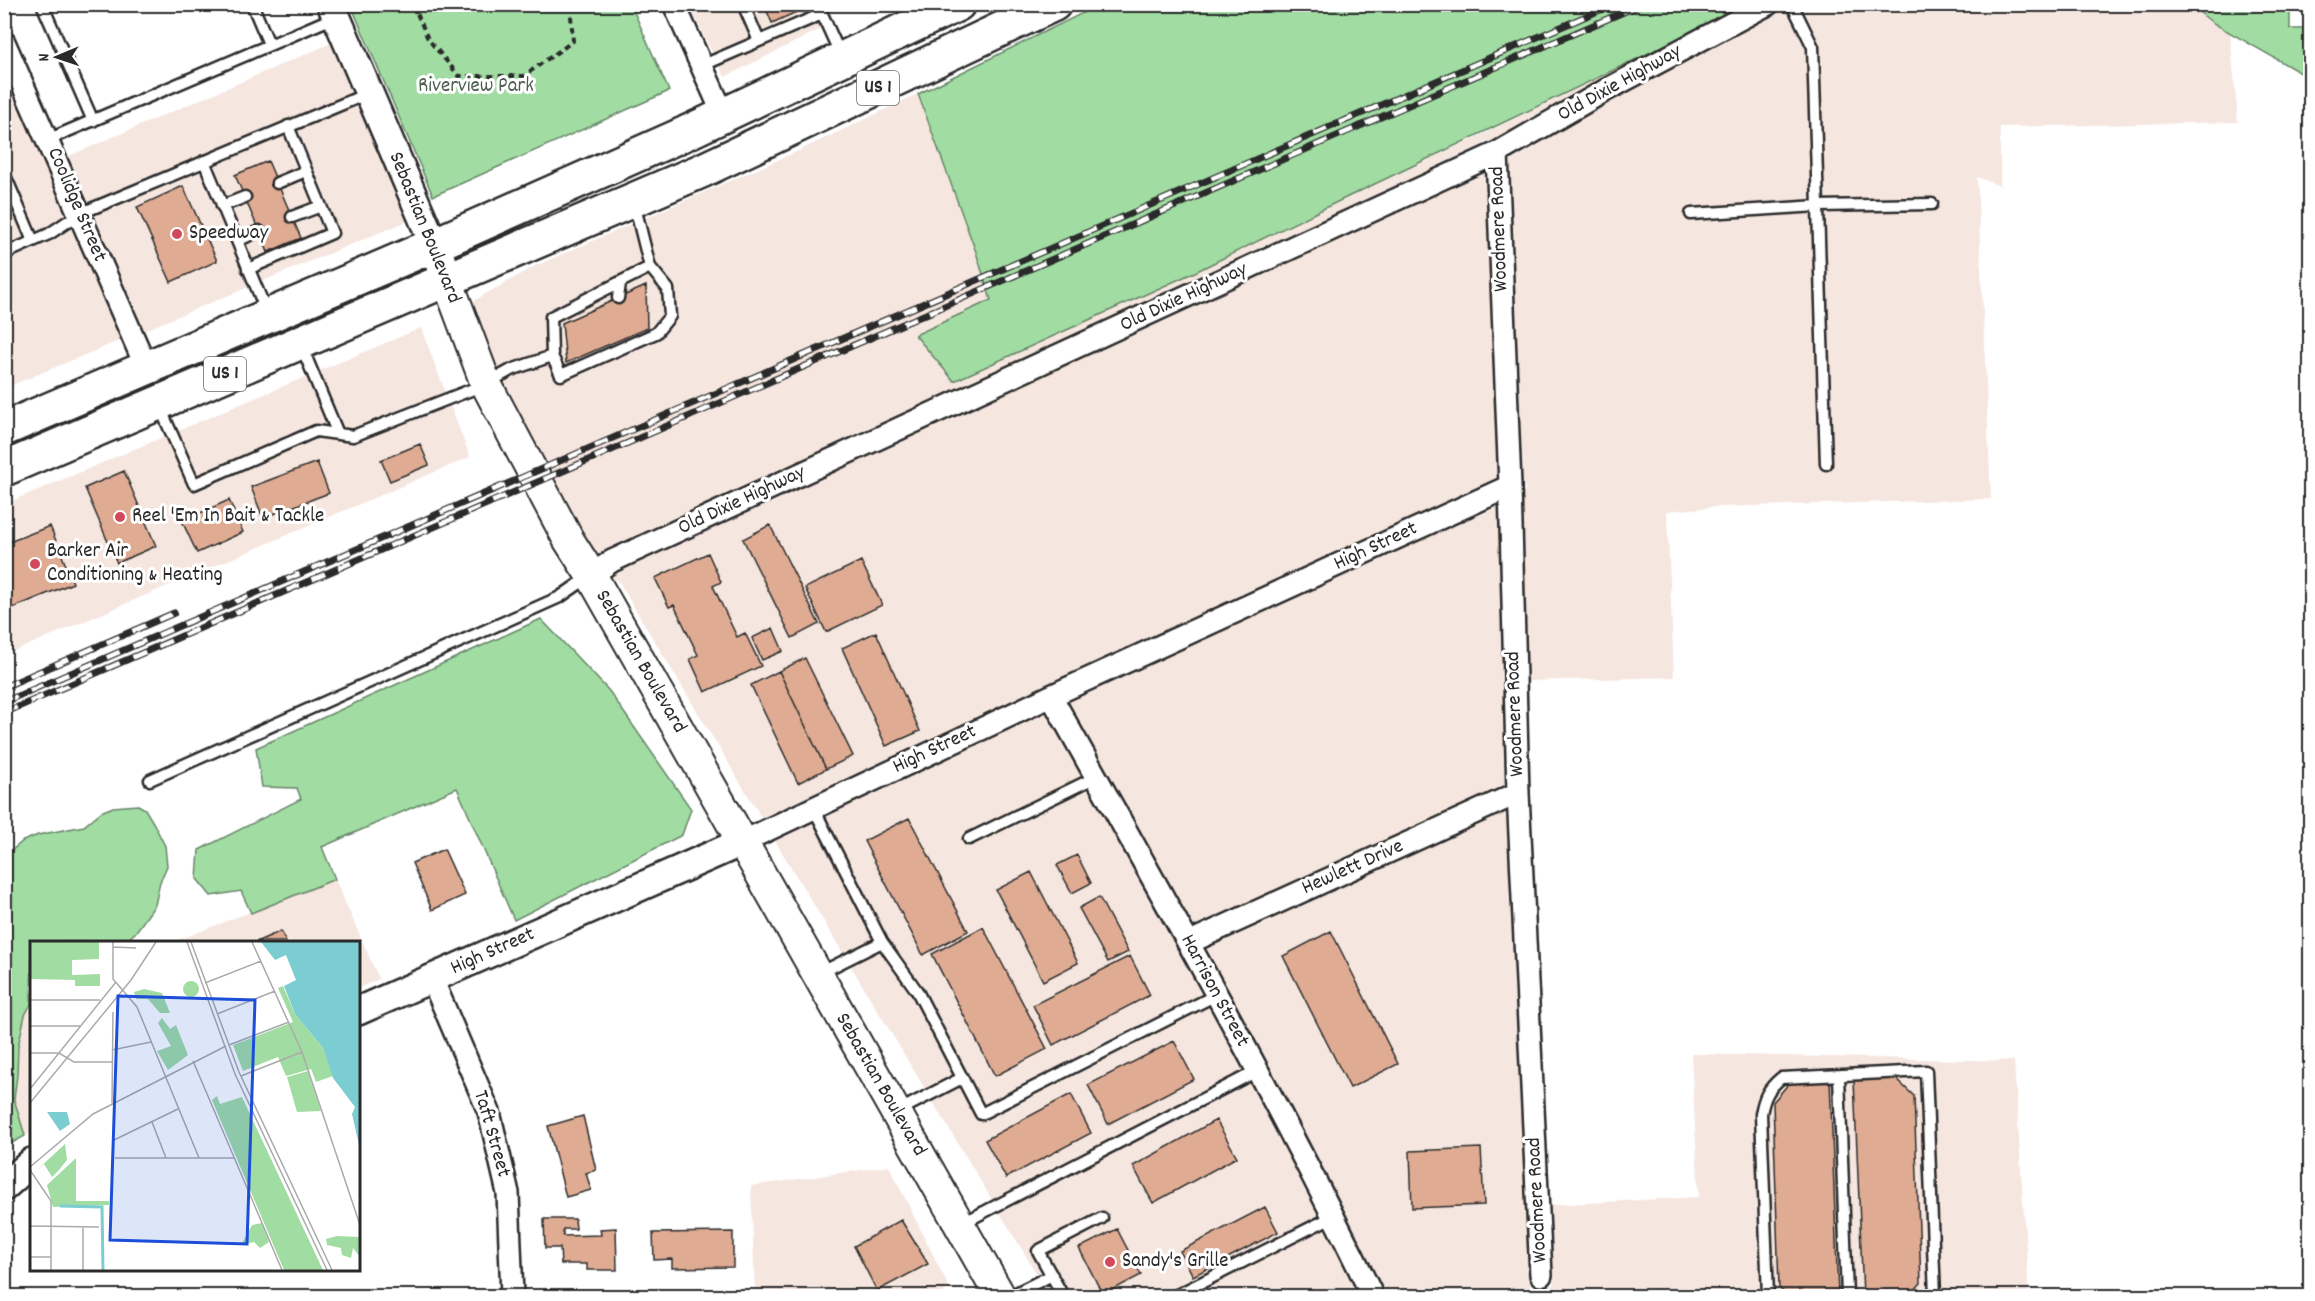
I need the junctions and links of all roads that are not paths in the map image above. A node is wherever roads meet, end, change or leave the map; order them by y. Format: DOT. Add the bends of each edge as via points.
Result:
graph roads {
  1 [pos="42,4"];
  2 [pos="252,4"];
  3 [pos="674,4"];
  4 [pos="743,4"];
  5 [pos="958,4"];
  6 [pos="967,4"];
  7 [pos="1054,4"];
  8 [pos="1768,4"];
  9 [pos="1792,4"];
  10 [pos="333,10"];
  11 [pos="1024,12"];
  12 [pos="759,42"];
  13 [pos="269,44"];
  14 [pos="6,48"];
  15 [pos="842,59"];
  16 [pos="935,61"];
  17 [pos="701,66"];
  18 [pos="369,93"];
  19 [pos="724,116"];
  20 [pos="93,121"];
  21 [pos="288,126"];
  22 [pos="47,140"];
  23 [pos="1497,153"];
  24 [pos="204,161"];
  25 [pos="306,171"];
  26 [pos="4,173"];
  27 [pos="277,183"];
  28 [pos="244,197"];
  29 [pos="633,200"];
  30 [pos="1932,204"];
  31 [pos="222,206"];
  32 [pos="321,206"];
  33 [pos="1818,206"];
  34 [pos="79,213"];
  35 [pos="1691,214"];
  36 [pos="292,218"];
  37 [pos="259,231"];
  38 [pos="33,241"];
  39 [pos="237,241"];
  40 [pos="434,245"];
  41 [pos="4,254"];
  42 [pos="650,267"];
  43 [pos="248,269"];
  44 [pos="446,279"];
  45 [pos="620,282"];
  46 [pos="589,298"];
  47 [pos="618,298"];
  48 [pos="589,311"];
  49 [pos="268,316"];
  50 [pos="300,342"];
  51 [pos="552,356"];
  52 [pos="147,369"];
  53 [pos="486,384"];
  54 [pos="158,402"];
  55 [pos="4,429"];
  56 [pos="338,434"];
  57 [pos="1826,464"];
  58 [pos="4,469"];
  59 [pos="1510,486"];
  60 [pos="591,575"];
  61 [pos="1051,696"];
  62 [pos="1096,777"];
  63 [pos="150,780"];
  64 [pos="1518,793"];
  65 [pos="813,807"];
  66 [pos="969,839"];
  67 [pos="742,842"];
  68 [pos="882,942"];
  69 [pos="1188,943"];
  70 [pos="818,975"];
  71 [pos="432,980"];
  72 [pos="1216,995"];
  73 [pos="360,1010"];
  74 [pos="1257,1071"];
  75 [pos="1839,1076"];
  76 [pos="962,1078"];
  77 [pos="895,1113"];
  78 [pos="30,1164"];
  79 [pos="4,1188"];
  80 [pos="1334,1216"];
  81 [pos="1102,1218"];
  82 [pos="959,1225"];
  83 [pos="1052,1275"];
  84 [pos="1541,1275"];
  85 [pos="1370,1294"];
  86 [pos="512,1296"];
  87 [pos="1000,1296"];
  88 [pos="1010,1296"];
  89 [pos="1063,1296"];
  90 [pos="1175,1296"];
  91 [pos="1768,1296"];
  92 [pos="1847,1296"];
  93 [pos="1935,1296"];
  1 -- 20 [label="lane"];
  2 -- 13 [label="lane"];
  3 -- 17 [label="street"];
  4 -- 12 [label="lane"];
  5 -- 15 [label="main road, US 1"];
  6 -- 16 [label="main road" via="958,30"];
  7 -- 11 [label="main road, US 1"];
  8 -- 23 [label="street, Old Dixie Highway"];
  9 -- 33 [label="lane" via="1813,47"];
  10 -- 13 [label="lane"];
  10 -- 18 [label="street, Sebastian Boulevard"];
  11 -- 16 [label="main road, US 1"];
  12 -- 15 [label="lane" via="822,14"];
  12 -- 17 [label="lane"];
  13 -- 20 [label="lane"];
  14 -- 22 [label="street, Coolidge Street"];
  15 -- 19 [label="main road, US 1"];
  16 -- 29 [label="main road, US 1"];
  17 -- 19 [label="street"];
  18 -- 21 [label="lane"];
  18 -- 40 [label="street, Sebastian Boulevard"];
  19 -- 40 [label="main road, US 1"];
  20 -- 22 [label="lane"];
  21 -- 24 [label="lane"];
  21 -- 25 [label="lane"];
  22 -- 34 [label="street, Coolidge Street"];
  23 -- 59 [label="street, Woodmere Road"];
  23 -- 60 [label="street, Old Dixie Highway" via="612,561"];
  24 -- 31 [label="lane"];
  24 -- 34 [label="lane"];
  25 -- 27 [label="lane"];
  25 -- 32 [label="lane"];
  26 -- 38 [label="lane"];
  28 -- 31 [label="lane"];
  29 -- 42 [label="lane"];
  29 -- 44 [label="main road, US 1"];
  30 -- 33 [label="lane"];
  31 -- 39 [label="lane"];
  32 -- 36 [label="lane"];
  32 -- 43 [label="lane" via="332,233"];
  33 -- 35 [label="lane"];
  33 -- 57 [label="lane"];
  34 -- 38 [label="lane"];
  34 -- 52 [label="street, Coolidge Street"];
  37 -- 39 [label="lane"];
  38 -- 41 [label="lane"];
  39 -- 43 [label="lane"];
  40 -- 44 [label="main road, Sebastian Boulevard"];
  40 -- 49 [label="main road, US 1"];
  42 -- 45 [label="lane"];
  42 -- 51 [label="lane" via="668,289 670,316 656,333 590,357 561,375"];
  43 -- 49 [label="lane"];
  44 -- 50 [label="main road, US 1"];
  44 -- 53 [label="main road, Sebastian Boulevard"];
  45 -- 46 [label="lane"];
  45 -- 47 [label="lane"];
  46 -- 48 [label="lane"];
  46 -- 51 [label="lane" via="551,317"];
  49 -- 52 [label="main road, US 1"];
  50 -- 54 [label="main road, US 1"];
  50 -- 56 [label="lane"];
  51 -- 53 [label="lane" via="511,370"];
  52 -- 55 [label="main road, US 1"];
  53 -- 56 [label="lane" via="353,435"];
  53 -- 60 [label="main road, Sebastian Boulevard"];
  54 -- 56 [label="lane" via="194,484 316,431"];
  54 -- 58 [label="main road, US 1"];
  59 -- 61 [label="street, High Street"];
  59 -- 64 [label="street, Woodmere Road"];
  60 -- 63 [label="lane" via="560,597"];
  60 -- 67 [label="main road, Sebastian Boulevard"];
  61 -- 62 [label="street, Harrison Street"];
  61 -- 65 [label="street, High Street"];
  62 -- 66 [label="lane"];
  62 -- 69 [label="street, Harrison Street"];
  64 -- 69 [label="street, Hewlett Drive"];
  64 -- 84 [label="street, Woodmere Road"];
  65 -- 67 [label="street, High Street"];
  65 -- 68 [label="lane"];
  67 -- 70 [label="main road, Sebastian Boulevard"];
  67 -- 71 [label="street, High Street"];
  68 -- 70 [label="lane"];
  68 -- 76 [label="lane" via="917,991"];
  69 -- 72 [label="street, Harrison Street"];
  70 -- 77 [label="main road, Sebastian Boulevard"];
  71 -- 73 [label="street, High Street"];
  71 -- 86 [label="street, Taft Street" via="489,1112 508,1193"];
  72 -- 74 [label="street, Harrison Street"];
  72 -- 76 [label="lane" via="981,1114"];
  74 -- 80 [label="street, Harrison Street"];
  74 -- 82 [label="lane"];
  75 -- 91 [label="lane" via="1781,1078 1770,1086 1764,1098 1761,1114"];
  75 -- 92 [label="lane"];
  75 -- 93 [label="lane" via="1926,1071"];
  76 -- 77 [label="lane"];
  77 -- 82 [label="main road, Sebastian Boulevard"];
  78 -- 79 [label="street"];
  80 -- 85 [label="street, Harrison Street"];
  80 -- 90 [label="lane"];
  81 -- 83 [label="lane" via="1038,1251"];
  82 -- 87 [label="main road, Sebastian Boulevard"];
  83 -- 88 [label="lane"];
  83 -- 89 [label="lane"];
}
